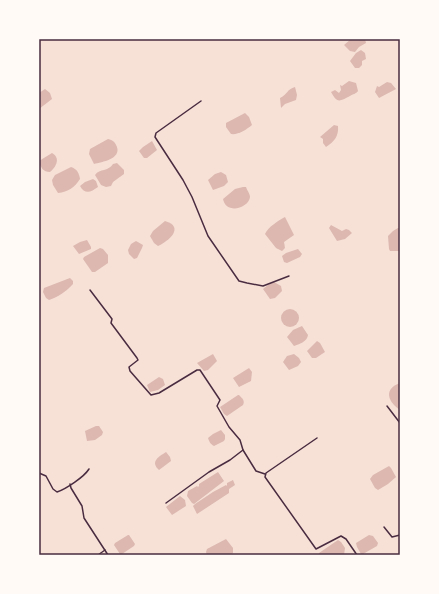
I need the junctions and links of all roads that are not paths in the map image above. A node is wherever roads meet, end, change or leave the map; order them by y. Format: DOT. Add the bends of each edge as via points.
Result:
graph roads {
  1 [pos="201,101"];
  2 [pos="289,276"];
  3 [pos="90,290"];
  4 [pos="387,406"];
  5 [pos="400,423"];
  6 [pos="317,438"];
  7 [pos="243,450"];
  8 [pos="89,469"];
  9 [pos="39,473"];
  10 [pos="264,474"];
  11 [pos="70,484"];
  12 [pos="166,503"];
  13 [pos="384,527"];
  14 [pos="400,535"];
  15 [pos="104,550"];
  16 [pos="98,555"];
  17 [pos="108,555"];
  18 [pos="357,555"];
  1 -- 2 [label="street" via="156,133 155,137 183,180 208,236 239,280 263,286"];
  3 -- 7 [label="street" via="137,358 130,371 151,395 200,370 220,400 217,406 240,440"];
  4 -- 5 [label="street"];
  6 -- 10 [label="street"];
  7 -- 10 [label="street" via="256,471"];
  7 -- 12 [label="street"];
  8 -- 11 [label="street" via="85,475"];
  9 -- 11 [label="street" via="44,475 57,492"];
  10 -- 18 [label="street" via="316,549 340,536 346,539"];
  11 -- 15 [label="street" via="82,506 84,518"];
  13 -- 14 [label="street" via="392,537"];
  15 -- 16 [label="street"];
  15 -- 17 [label="street"];
}
